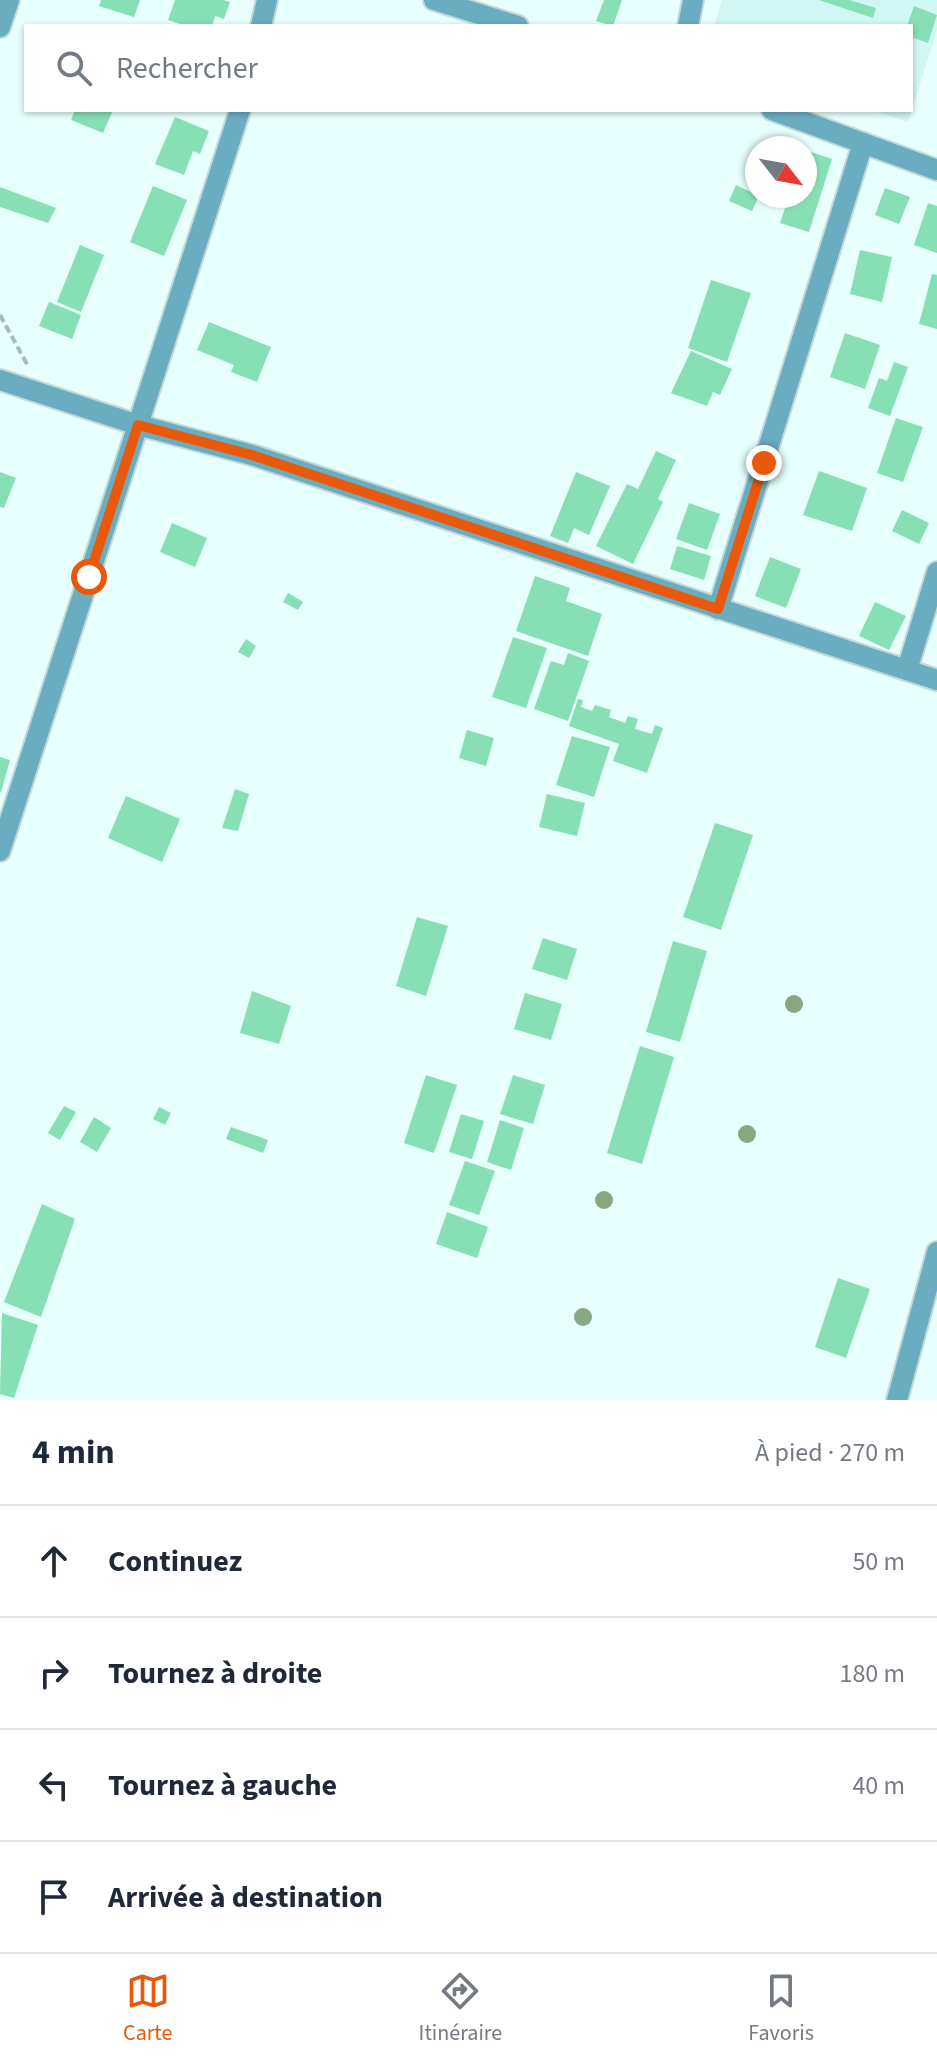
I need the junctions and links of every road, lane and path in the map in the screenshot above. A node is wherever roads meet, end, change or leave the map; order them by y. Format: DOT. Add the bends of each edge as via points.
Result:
graph roads {
  1 [pos="9,0"];
  2 [pos="267,0"];
  3 [pos="434,0"];
  4 [pos="693,0"];
  5 [pos="261,24"];
  6 [pos="512,24"];
  7 [pos="688,24"];
  8 [pos="0,27"];
  9 [pos="239,112"];
  10 [pos="778,112"];
  11 [pos="863,143"];
  12 [pos="937,170"];
  13 [pos="0,315"];
  14 [pos="0,380"];
  15 [pos="46,395"];
  16 [pos="138,425"];
  17 [pos="937,572"];
  18 [pos="718,609"];
  19 [pos="907,670"];
  20 [pos="937,680"];
  21 [pos="0,851"];
  22 [pos="937,1252"];
  23 [pos="897,1400"];
  1 -- 8 [label="street"];
  2 -- 5 [label="street"];
  3 -- 6 [label="street"];
  4 -- 7 [label="street"];
  9 -- 16 [label="street"];
  10 -- 11 [label="street"];
  11 -- 12 [label="street"];
  11 -- 18 [label="street"];
  13 -- 15 [label="path"];
  14 -- 15 [label="street"];
  15 -- 16 [label="street"];
  16 -- 18 [label="street" via="252,455"];
  16 -- 21 [label="street"];
  17 -- 19 [label="street"];
  18 -- 19 [label="street"];
  19 -- 20 [label="street"];
  22 -- 23 [label="street"];
}
